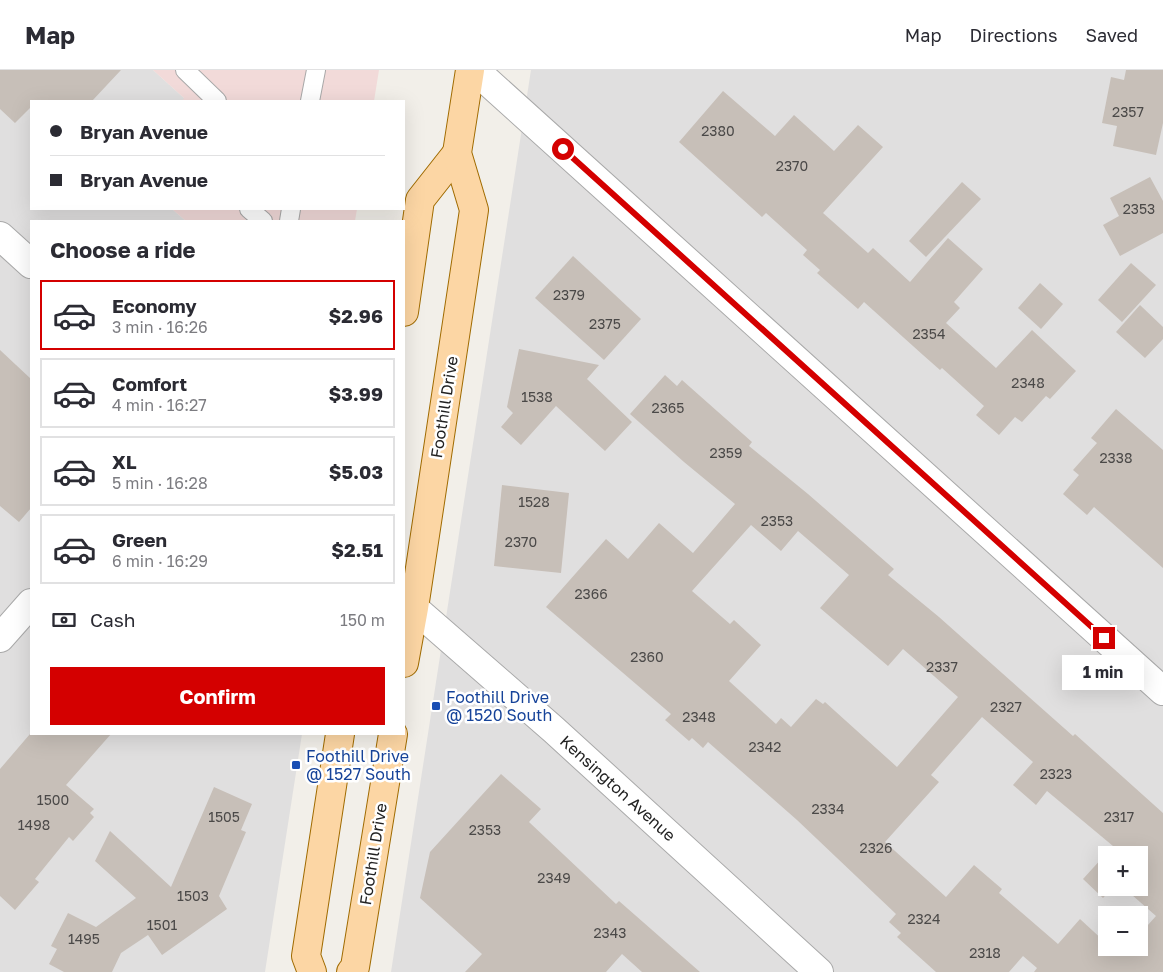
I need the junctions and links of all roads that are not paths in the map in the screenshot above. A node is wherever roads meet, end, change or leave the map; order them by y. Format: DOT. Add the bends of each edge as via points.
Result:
graph roads {
  1 [pos="185,70"];
  2 [pos="316,70"];
  3 [pos="470,70"];
  4 [pos="475,70"];
  5 [pos="215,100"];
  6 [pos="310,100"];
  7 [pos="456,153"];
  8 [pos="250,210"];
  9 [pos="262,220"];
  10 [pos="0,236"];
  11 [pos="30,263"];
  12 [pos="405,305"];
  13 [pos="30,604"];
  14 [pos="414,608"];
  15 [pos="0,638"];
  16 [pos="405,658"];
  17 [pos="1163,691"];
  18 [pos="340,735"];
  19 [pos="393,735"];
  20 [pos="312,972"];
  21 [pos="351,972"];
  22 [pos="819,972"];
  1 -- 5 [label="lane"];
  2 -- 6 [label="lane"];
  3 -- 7 [label="main road, Foothill Drive"];
  4 -- 17 [label="street"];
  7 -- 12 [label="main road, Foothill Drive" via="420,200"];
  7 -- 14 [label="main road, Foothill Drive" via="474,210"];
  8 -- 9 [label="lane"];
  10 -- 11 [label="street"];
  13 -- 15 [label="street"];
  14 -- 16 [label="main road, Foothill Drive"];
  14 -- 22 [label="street, Kensington Avenue" via="554,730"];
  18 -- 20 [label="main road" via="306,956"];
  19 -- 21 [label="main road, Foothill Drive" via="355,967"];
}
